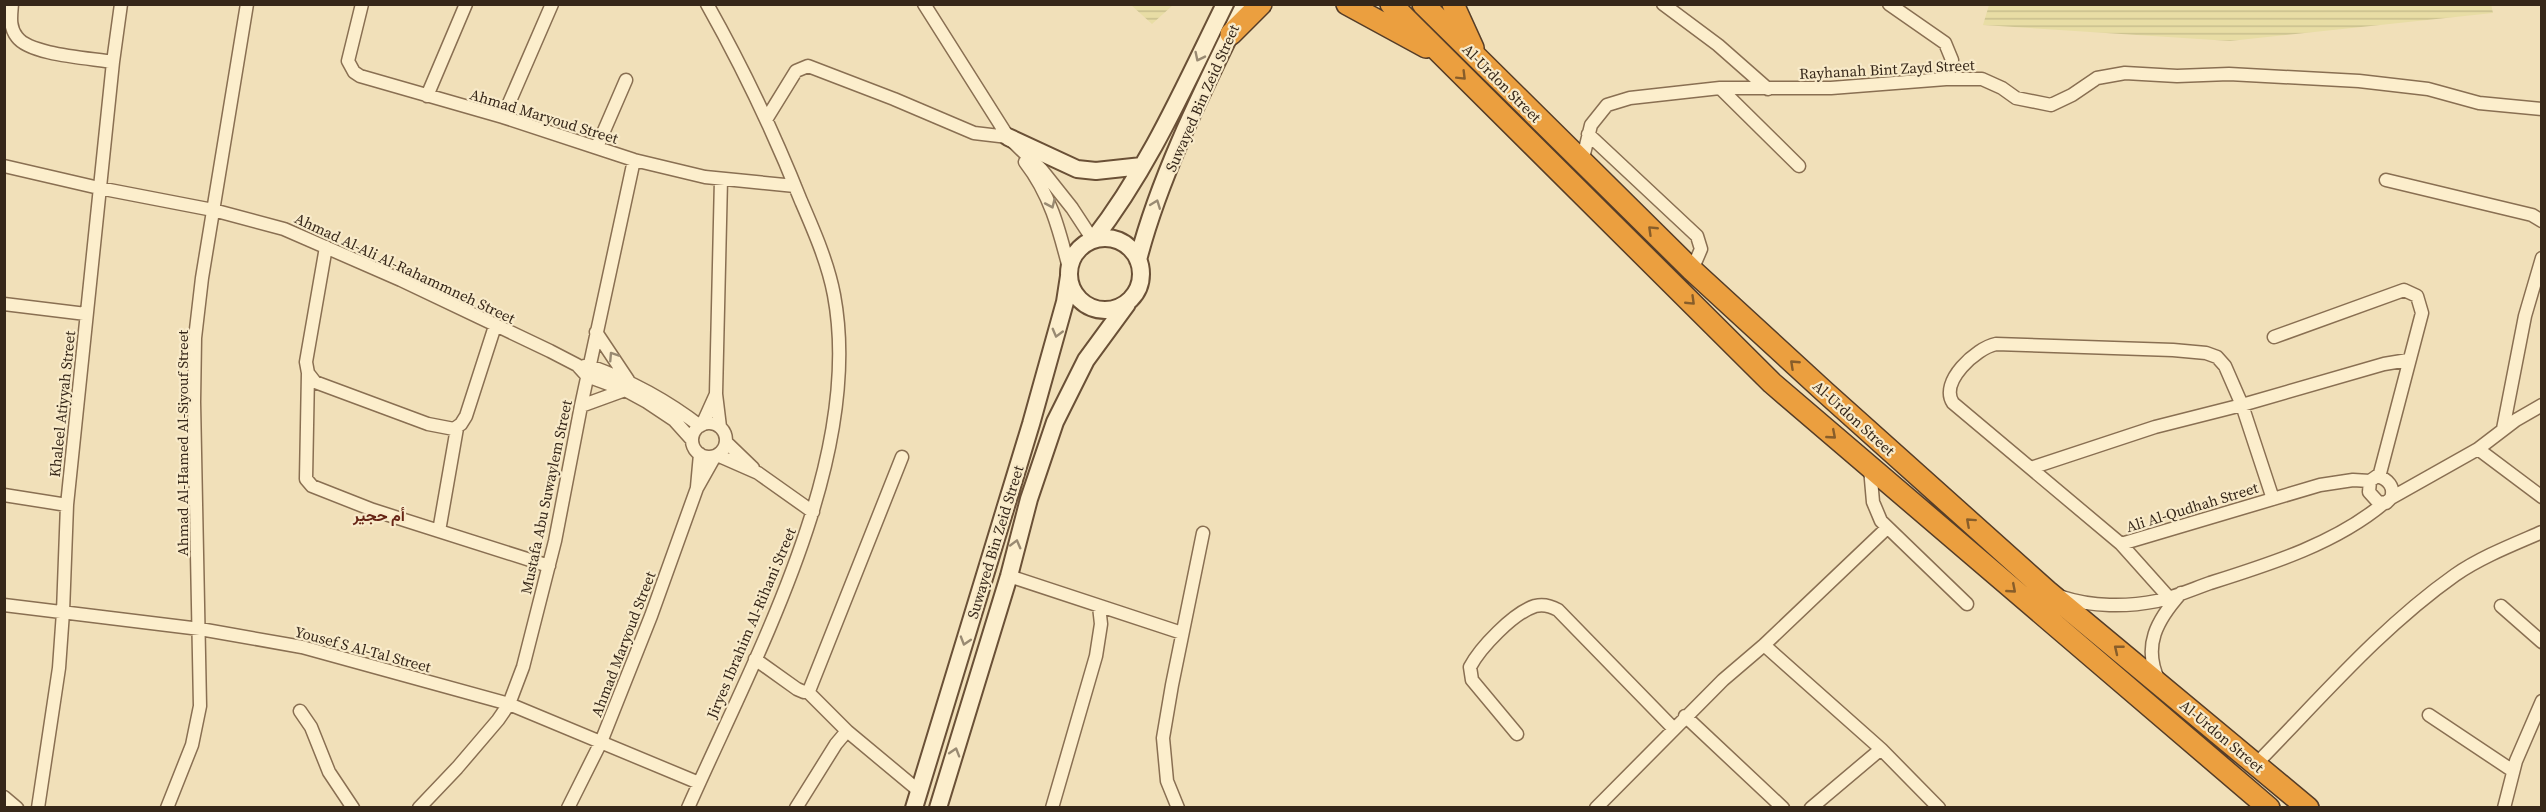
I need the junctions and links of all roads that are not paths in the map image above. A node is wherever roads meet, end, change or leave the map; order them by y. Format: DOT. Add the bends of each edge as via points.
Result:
graph roads {
  1 [pos="12,4"];
  2 [pos="121,4"];
  3 [pos="247,4"];
  4 [pos="362,4"];
  5 [pos="466,4"];
  6 [pos="552,4"];
  7 [pos="707,4"];
  8 [pos="924,4"];
  9 [pos="1225,4"];
  10 [pos="1245,4"];
  11 [pos="1261,4"];
  12 [pos="1347,4"];
  13 [pos="1391,4"];
  14 [pos="1423,4"];
  15 [pos="1453,4"];
  16 [pos="1663,4"];
  17 [pos="1889,4"];
  18 [pos="1679,9"];
  19 [pos="1231,33"];
  20 [pos="1436,50"];
  21 [pos="1478,59"];
  22 [pos="113,62"];
  23 [pos="1946,79"];
  24 [pos="626,80"];
  25 [pos="1720,88"];
  26 [pos="1768,89"];
  27 [pos="427,96"];
  28 [pos="2541,109"];
  29 [pos="503,117"];
  30 [pos="767,118"];
  31 [pos="1588,134"];
  32 [pos="1008,137"];
  33 [pos="597,147"];
  34 [pos="634,160"];
  35 [pos="1582,162"];
  36 [pos="4,166"];
  37 [pos="1142,166"];
  38 [pos="1799,166"];
  39 [pos="721,179"];
  40 [pos="2386,180"];
  41 [pos="795,186"];
  42 [pos="99,188"];
  43 [pos="213,210"];
  44 [pos="2541,221"];
  45 [pos="1094,240"];
  46 [pos="326,248"];
  47 [pos="2541,258"];
  48 [pos="1138,260"];
  49 [pos="1692,270"];
  50 [pos="1069,272"];
  51 [pos="4,304"];
  52 [pos="1126,304"];
  53 [pos="86,314"];
  54 [pos="495,326"];
  55 [pos="596,332"];
  56 [pos="2274,337"];
  57 [pos="2408,360"];
  58 [pos="589,371"];
  59 [pos="308,373"];
  60 [pos="627,385"];
  61 [pos="716,394"];
  62 [pos="2242,405"];
  63 [pos="2541,405"];
  64 [pos="581,406"];
  65 [pos="701,426"];
  66 [pos="720,427"];
  67 [pos="458,428"];
  68 [pos="2503,429"];
  69 [pos="693,440"];
  70 [pos="726,442"];
  71 [pos="2478,449"];
  72 [pos="700,454"];
  73 [pos="716,455"];
  74 [pos="902,457"];
  75 [pos="1870,468"];
  76 [pos="2031,468"];
  77 [pos="758,473"];
  78 [pos="2374,479"];
  79 [pos="697,488"];
  80 [pos="4,495"];
  81 [pos="2541,497"];
  82 [pos="2273,499"];
  83 [pos="2388,501"];
  84 [pos="67,505"];
  85 [pos="813,512"];
  86 [pos="1887,528"];
  87 [pos="439,531"];
  88 [pos="2541,532"];
  89 [pos="1203,533"];
  90 [pos="2121,544"];
  91 [pos="549,566"];
  92 [pos="1009,576"];
  93 [pos="2047,591"];
  94 [pos="2174,598"];
  95 [pos="1967,604"];
  96 [pos="4,605"];
  97 [pos="1099,606"];
  98 [pos="2501,606"];
  99 [pos="63,612"];
  100 [pos="200,629"];
  101 [pos="1182,633"];
  102 [pos="2541,642"];
  103 [pos="1764,645"];
  104 [pos="755,659"];
  105 [pos="2161,684"];
  106 [pos="808,692"];
  107 [pos="2541,701"];
  108 [pos="509,704"];
  109 [pos="300,711"];
  110 [pos="2429,715"];
  111 [pos="1685,716"];
  112 [pos="1672,728"];
  113 [pos="847,731"];
  114 [pos="1517,734"];
  115 [pos="601,742"];
  116 [pos="1881,749"];
  117 [pos="2256,764"];
  118 [pos="2512,771"];
  119 [pos="699,783"];
  120 [pos="919,791"];
  121 [pos="4,797"];
  122 [pos="17,807"];
  123 [pos="38,807"];
  124 [pos="167,807"];
  125 [pos="352,807"];
  126 [pos="419,807"];
  127 [pos="568,807"];
  128 [pos="688,807"];
  129 [pos="796,807"];
  130 [pos="914,807"];
  131 [pos="938,807"];
  132 [pos="1052,807"];
  133 [pos="1178,807"];
  134 [pos="1596,807"];
  135 [pos="1783,807"];
  136 [pos="1811,807"];
  137 [pos="1939,807"];
  138 [pos="2269,807"];
  139 [pos="2308,807"];
  140 [pos="2504,807"];
  1 -- 22 [label="street" via="10,21 24,44"];
  2 -- 22 [label="street, Khaleel Atiyyah Street"];
  3 -- 43 [label="street, Ahmad Al-Hamed Al-Siyouf Street"];
  4 -- 27 [label="street, Ahmad Maryoud Street" via="348,61 354,72"];
  5 -- 27 [label="street"];
  6 -- 29 [label="street"];
  7 -- 30 [label="street, Jiryes Ibrahim Al-Rihani Street"];
  8 -- 32 [label="street"];
  9 -- 37 [label="main road, Suwayed Bin Zeid Street, one-way"];
  10 -- 19 [label="main road, Suwayed Bin Zeid Street"];
  11 -- 19 [label="highway"];
  12 -- 20 [label="highway" via="1408,39"];
  13 -- 20 [label="highway, Al-Urdon Street"];
  14 -- 21 [label="highway, Al-Urdon Street"];
  15 -- 21 [label="highway"];
  16 -- 18 [label="street"];
  17 -- 23 [label="street" via="1945,43 1952,60"];
  18 -- 26 [label="street"];
  48 -- 19 [label="main road, Suwayed Bin Zeid Street, one-way" via="1172,164"];
  20 -- 75 [label="highway, Al-Urdon Street, one-way" via="1772,383"];
  21 -- 35 [label="highway, Al-Urdon Street"];
  22 -- 42 [label="street, Khaleel Atiyyah Street"];
  23 -- 26 [label="street, Rayhanah Bint Zayd Street"];
  23 -- 28 [label="street, Rayhanah Bint Zayd Street" via="1982,80 2016,98 2051,105 2097,78 2125,73 2359,81 2428,89 2479,104"];
  24 -- 33 [label="street"];
  25 -- 26 [label="street, Rayhanah Bint Zayd Street"];
  25 -- 31 [label="street, Rayhanah Bint Zayd Street" via="1615,101 1601,110"];
  25 -- 38 [label="street"];
  27 -- 29 [label="street, Ahmad Maryoud Street"];
  29 -- 33 [label="street, Ahmad Maryoud Street"];
  30 -- 32 [label="street" via="796,71 808,66 974,133"];
  30 -- 41 [label="street, Jiryes Ibrahim Al-Rihani Street"];
  31 -- 35 [label="street, Rayhanah Bint Zayd Street"];
  31 -- 49 [label="street" via="1697,236 1701,249"];
  32 -- 37 [label="main road" via="1077,168 1096,171"];
  32 -- 45 [label="street" via="1041,169"];
  32 -- 50 [label="street, one-way" via="1047,195 1056,215"];
  33 -- 34 [label="street, Ahmad Maryoud Street"];
  34 -- 39 [label="street, Ahmad Maryoud Street"];
  34 -- 55 [label="street, Mustafa Abu Suwaylem Street"];
  49 -- 35 [label="highway, Al-Urdon Street, one-way"];
  36 -- 42 [label="street, Ahmad Al-Ali Al-Rahammneh Street"];
  37 -- 45 [label="main road, Suwayed Bin Zeid Street"];
  39 -- 41 [label="street, Ahmad Maryoud Street"];
  39 -- 61 [label="street"];
  40 -- 44 [label="street" via="2532,215"];
  41 -- 85 [label="street, Jiryes Ibrahim Al-Rihani Street" via="834,294 839,353 829,444"];
  42 -- 43 [label="street, Ahmad Al-Ali Al-Rahammneh Street"];
  42 -- 53 [label="street, Khaleel Atiyyah Street"];
  43 -- 46 [label="street, Ahmad Al-Ali Al-Rahammneh Street" via="270,224"];
  43 -- 100 [label="street, Ahmad Al-Hamed Al-Siyouf Street" via="194,364"];
  45 -- 48 [label="main road" via="1104,238 1125,244"];
  45 -- 50 [label="main road" via="1080,249"];
  46 -- 54 [label="street, Ahmad Al-Ali Al-Rahammneh Street"];
  46 -- 59 [label="street" via="306,362"];
  47 -- 68 [label="street"];
  48 -- 52 [label="main road" via="1139,289"];
  93 -- 49 [label="highway, Al-Urdon Street, one-way"];
  50 -- 52 [label="main road" via="1077,297 1085,304 1106,311"];
  50 -- 120 [label="main road, Suwayed Bin Zeid Street, one-way" via="1065,302 1031,424"];
  51 -- 53 [label="street"];
  92 -- 52 [label="main road, Suwayed Bin Zeid Street, one-way" via="1055,422 1086,360"];
  53 -- 84 [label="street, Khaleel Atiyyah Street"];
  54 -- 58 [label="street, Ahmad Al-Ali Al-Rahammneh Street"];
  54 -- 67 [label="street" via="466,417"];
  55 -- 58 [label="street, Mustafa Abu Suwaylem Street"];
  60 -- 55 [label="street, Ahmad Al-Ali Al-Rahammneh Street, one-way"];
  56 -- 57 [label="street" via="2404,290 2417,296 2422,313"];
  57 -- 62 [label="street"];
  57 -- 78 [label="street"];
  58 -- 60 [label="street, Ahmad Al-Ali Al-Rahammneh Street"];
  58 -- 64 [label="street, Mustafa Abu Suwaylem Street"];
  59 -- 67 [label="street" via="315,382 407,417"];
  59 -- 87 [label="street" via="306,478 318,490"];
  60 -- 64 [label="street"];
  60 -- 65 [label="street, Ahmad Al-Ali Al-Rahammneh Street" via="660,397"];
  60 -- 69 [label="street, Ahmad Al-Ali Al-Rahammneh Street" via="674,420"];
  61 -- 65 [label="street"];
  61 -- 66 [label="street"];
  62 -- 76 [label="street" via="2155,427"];
  62 -- 76 [label="street, Ali Al-Qudhah Street" via="2225,366 2206,353 1996,344 1976,353 1953,379 1953,403"];
  62 -- 82 [label="street"];
  63 -- 68 [label="street"];
  64 -- 91 [label="street, Mustafa Abu Suwaylem Street"];
  65 -- 66 [label="street"];
  65 -- 69 [label="street" via="694,432"];
  66 -- 70 [label="street"];
  67 -- 87 [label="street"];
  68 -- 71 [label="street"];
  69 -- 72 [label="street"];
  70 -- 73 [label="street"];
  70 -- 77 [label="street"];
  71 -- 81 [label="street"];
  71 -- 83 [label="street"];
  72 -- 73 [label="street"];
  72 -- 79 [label="street, Ahmad Maryoud Street"];
  73 -- 77 [label="street"];
  73 -- 79 [label="street, Ahmad Maryoud Street"];
  74 -- 106 [label="street"];
  75 -- 86 [label="street" via="1873,502"];
  75 -- 138 [label="highway, Al-Urdon Street, one-way"];
  76 -- 90 [label="street, Ali Al-Qudhah Street"];
  77 -- 85 [label="street"];
  78 -- 82 [label="street, Ali Al-Qudhah Street" via="2340,481"];
  78 -- 83 [label="street" via="2390,484"];
  78 -- 83 [label="street" via="2369,489 2372,496 2378,502"];
  79 -- 115 [label="street, Ahmad Maryoud Street"];
  80 -- 84 [label="street"];
  82 -- 90 [label="street, Ali Al-Qudhah Street"];
  83 -- 94 [label="street" via="2342,532"];
  84 -- 99 [label="street, Khaleel Atiyyah Street"];
  85 -- 104 [label="street, Jiryes Ibrahim Al-Rihani Street"];
  86 -- 95 [label="street"];
  86 -- 103 [label="street"];
  87 -- 91 [label="street"];
  88 -- 117 [label="street" via="2474,564 2419,603 2392,625"];
  89 -- 101 [label="street"];
  90 -- 94 [label="street"];
  91 -- 108 [label="street, Mustafa Abu Suwaylem Street" via="523,667"];
  92 -- 97 [label="street"];
  131 -- 92 [label="main road, Suwayed Bin Zeid Street, one-way"];
  93 -- 94 [label="street" via="2081,603 2101,605"];
  105 -- 93 [label="highway, Al-Urdon Street, one-way"];
  94 -- 105 [label="street" via="2152,637 2150,652"];
  96 -- 99 [label="street, Yousef S Al-Tal Street"];
  97 -- 101 [label="street"];
  97 -- 132 [label="street" via="1101,624 1096,656"];
  98 -- 102 [label="street"];
  99 -- 100 [label="street, Yousef S Al-Tal Street"];
  99 -- 123 [label="street, Khaleel Atiyyah Street" via="59,668"];
  100 -- 108 [label="street, Yousef S Al-Tal Street" via="302,647"];
  100 -- 124 [label="street, Ahmad Al-Hamed Al-Siyouf Street" via="197,726"];
  101 -- 133 [label="street" via="1163,738 1167,781"];
  103 -- 111 [label="street"];
  103 -- 116 [label="street"];
  104 -- 106 [label="street" via="796,689"];
  104 -- 119 [label="street, Jiryes Ibrahim Al-Rihani Street"];
  105 -- 117 [label="highway, Al-Urdon Street"];
  106 -- 113 [label="street"];
  107 -- 118 [label="street"];
  108 -- 115 [label="street, Yousef S Al-Tal Street"];
  108 -- 126 [label="street, Mustafa Abu Suwaylem Street" via="486,735"];
  109 -- 125 [label="street" via="328,772"];
  110 -- 118 [label="street"];
  111 -- 112 [label="street"];
  111 -- 135 [label="street"];
  112 -- 114 [label="street" via="1558,609 1538,605 1518,615 1496,635 1470,667 1472,680"];
  112 -- 134 [label="street"];
  113 -- 120 [label="street"];
  113 -- 129 [label="street"];
  115 -- 119 [label="street, Yousef S Al-Tal Street"];
  115 -- 127 [label="street, Ahmad Maryoud Street"];
  116 -- 136 [label="street"];
  116 -- 137 [label="street"];
  117 -- 139 [label="highway, Al-Urdon Street"];
  118 -- 140 [label="street"];
  119 -- 128 [label="street, Jiryes Ibrahim Al-Rihani Street"];
  120 -- 130 [label="main road, Suwayed Bin Zeid Street"];
  121 -- 122 [label="street"];
}
